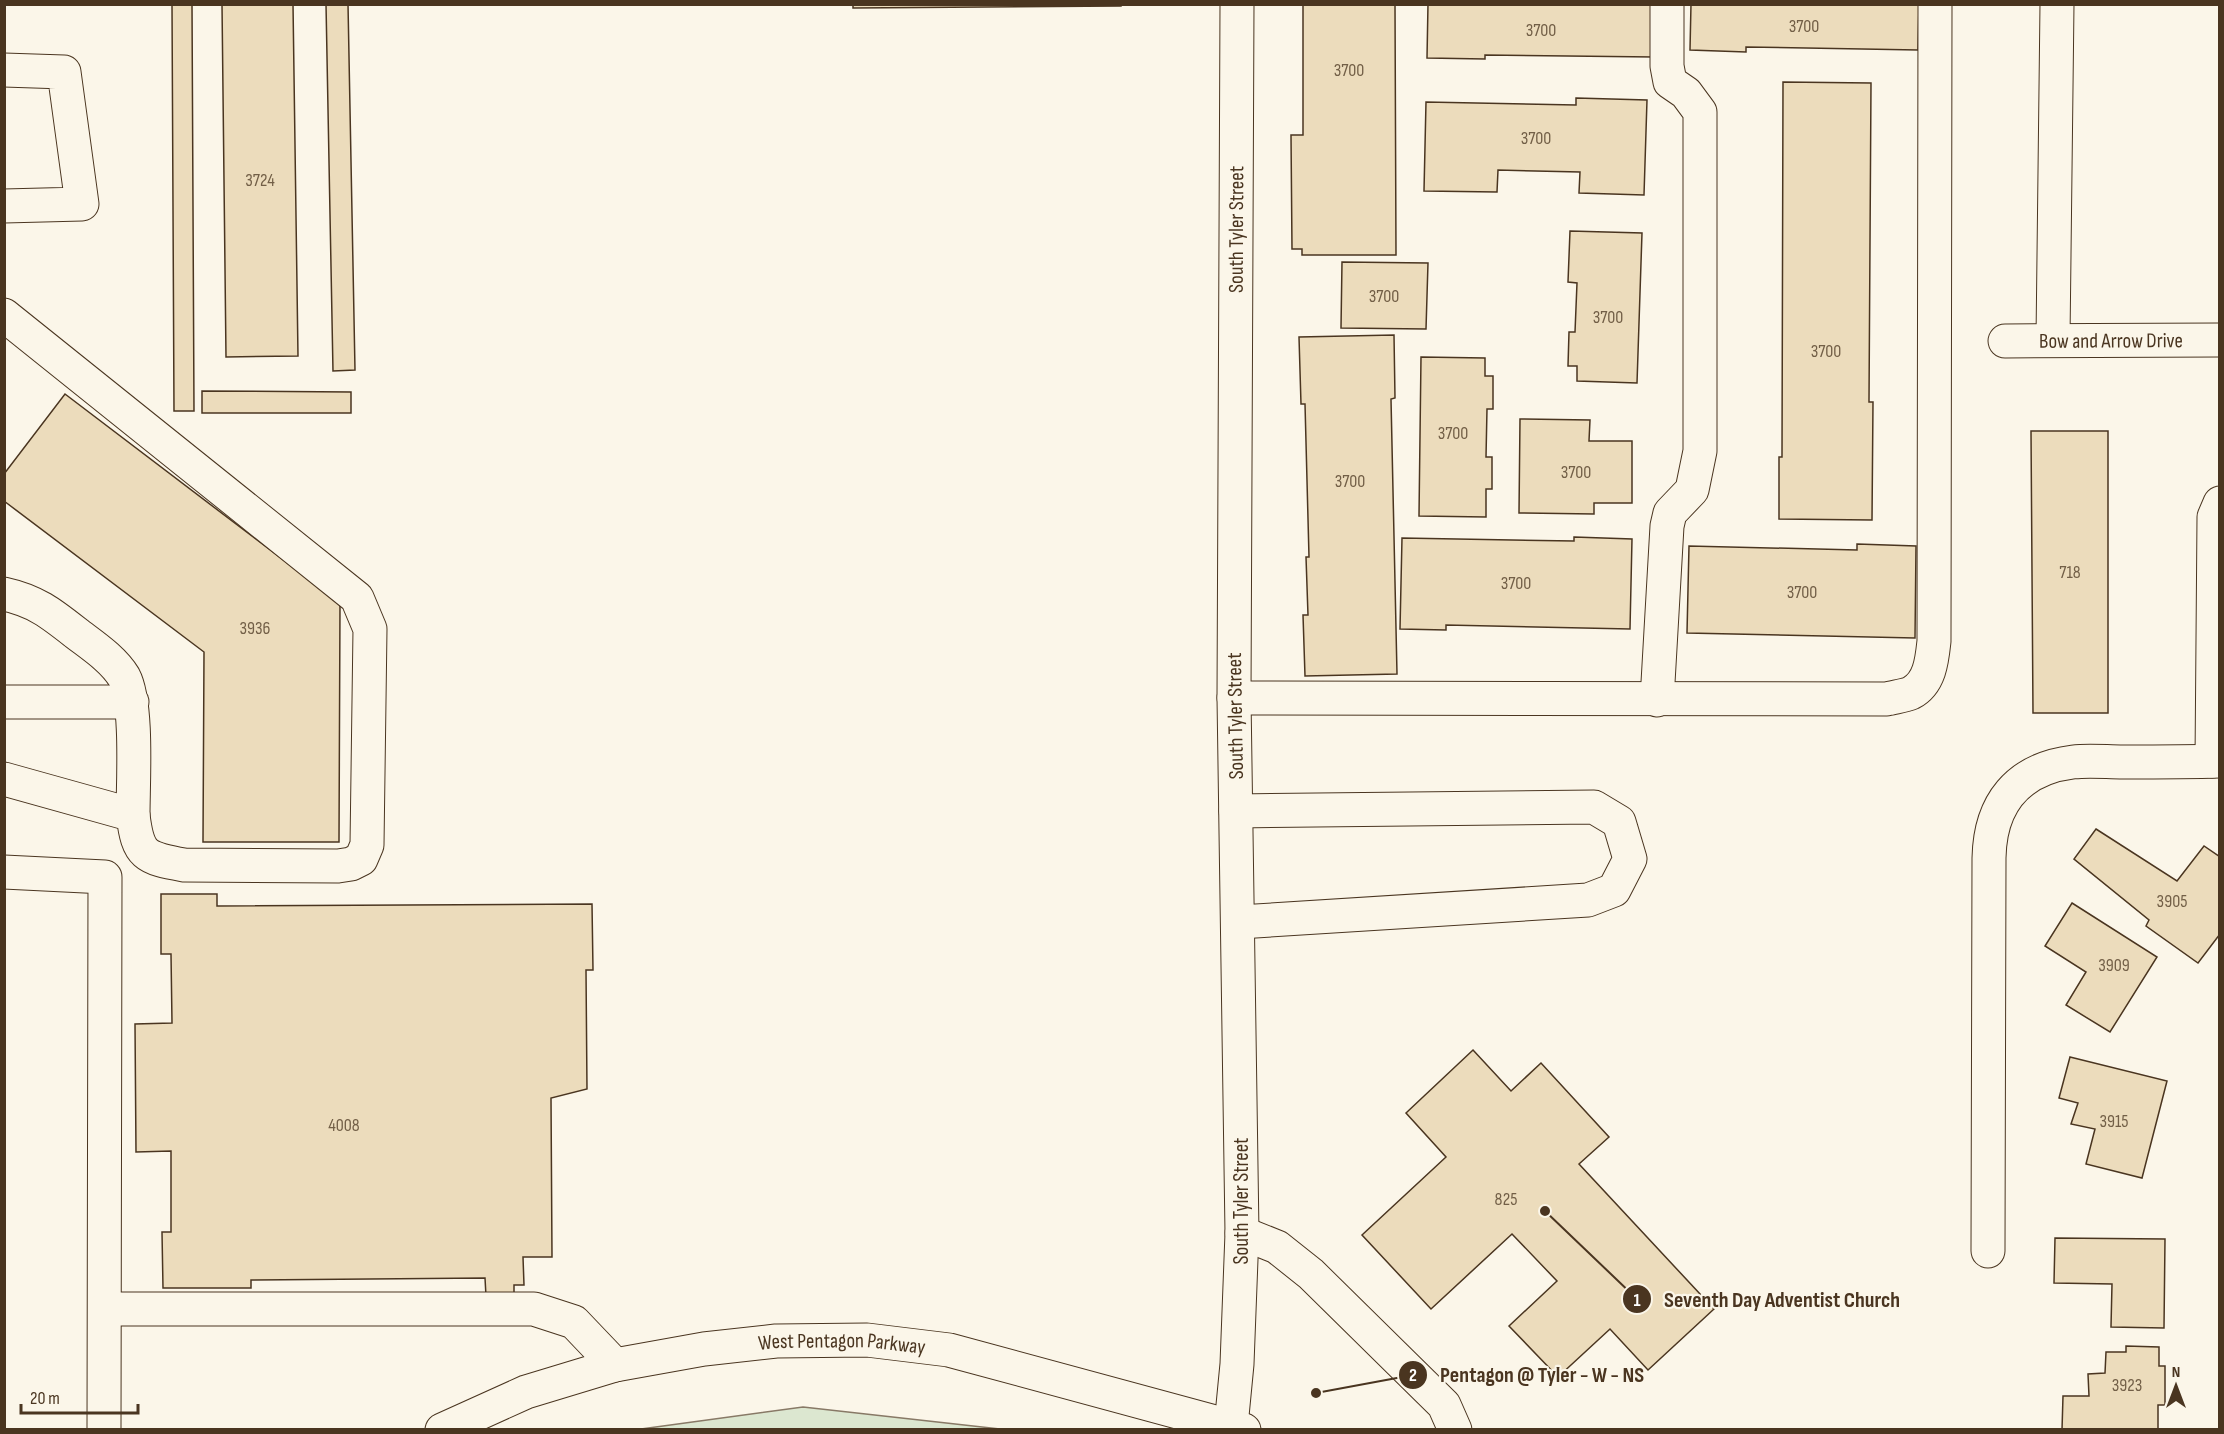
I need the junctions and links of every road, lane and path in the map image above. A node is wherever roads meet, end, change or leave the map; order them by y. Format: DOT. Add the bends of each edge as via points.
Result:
graph roads {
  1 [pos="1237,4"];
  2 [pos="1667,4"];
  3 [pos="1935,4"];
  4 [pos="2057,4"];
  5 [pos="4,70"];
  6 [pos="4,206"];
  7 [pos="4,315"];
  8 [pos="2053,339"];
  9 [pos="2005,340"];
  10 [pos="2220,340"];
  11 [pos="2220,503"];
  12 [pos="4,594"];
  13 [pos="1234,698"];
  14 [pos="1657,700"];
  15 [pos="4,702"];
  16 [pos="132,702"];
  17 [pos="2216,761"];
  18 [pos="4,779"];
  19 [pos="1236,811"];
  20 [pos="133,815"];
  21 [pos="4,872"];
  22 [pos="1239,922"];
  23 [pos="1242,1233"];
  24 [pos="1988,1251"];
  25 [pos="105,1309"];
  26 [pos="615,1365"];
  27 [pos="1237,1428"];
  28 [pos="104,1430"];
  29 [pos="442,1430"];
  30 [pos="1455,1430"];
  1 -- 13 [label="street, South Tyler Street"];
  2 -- 14 [label="street" via="1670,82 1686,93 1700,112 1700,451 1692,490 1670,513 1667,526"];
  3 -- 14 [label="street" via="1932,664 1924,681 1912,692 1887,699"];
  4 -- 8 [label="street"];
  5 -- 6 [label="street" via="64,72 82,204"];
  7 -- 20 [label="street" via="357,598 370,629 367,845 361,859 338,866 184,865 159,861 146,854 136,838"];
  8 -- 9 [label="street, Bow and Arrow Drive"];
  8 -- 10 [label="street, Bow and Arrow Drive"];
  11 -- 17 [label="street" via="2214,517"];
  12 -- 16 [label="street" via="42,607 110,660 124,678"];
  13 -- 14 [label="street"];
  13 -- 19 [label="street, South Tyler Street"];
  15 -- 16 [label="street"];
  16 -- 20 [label="street"];
  17 -- 24 [label="street" via="2072,762 2036,772 2013,789 1997,810 1989,837"];
  18 -- 20 [label="street"];
  19 -- 22 [label="street, South Tyler Street"];
  19 -- 22 [label="street" via="1594,807 1619,822 1630,859 1614,890 1588,900"];
  21 -- 25 [label="street" via="105,878"];
  22 -- 23 [label="street, South Tyler Street"];
  23 -- 27 [label="street, South Tyler Street"];
  23 -- 30 [label="street" via="1277,1247 1311,1274 1444,1405"];
  25 -- 26 [label="street" via="534,1309 574,1322"];
  25 -- 28 [label="street"];
  26 -- 27 [label="street, West Pentagon Parkway" via="776,1341 867,1340 949,1350"];
  26 -- 29 [label="street, West Pentagon Parkway" via="526,1392"];
}
